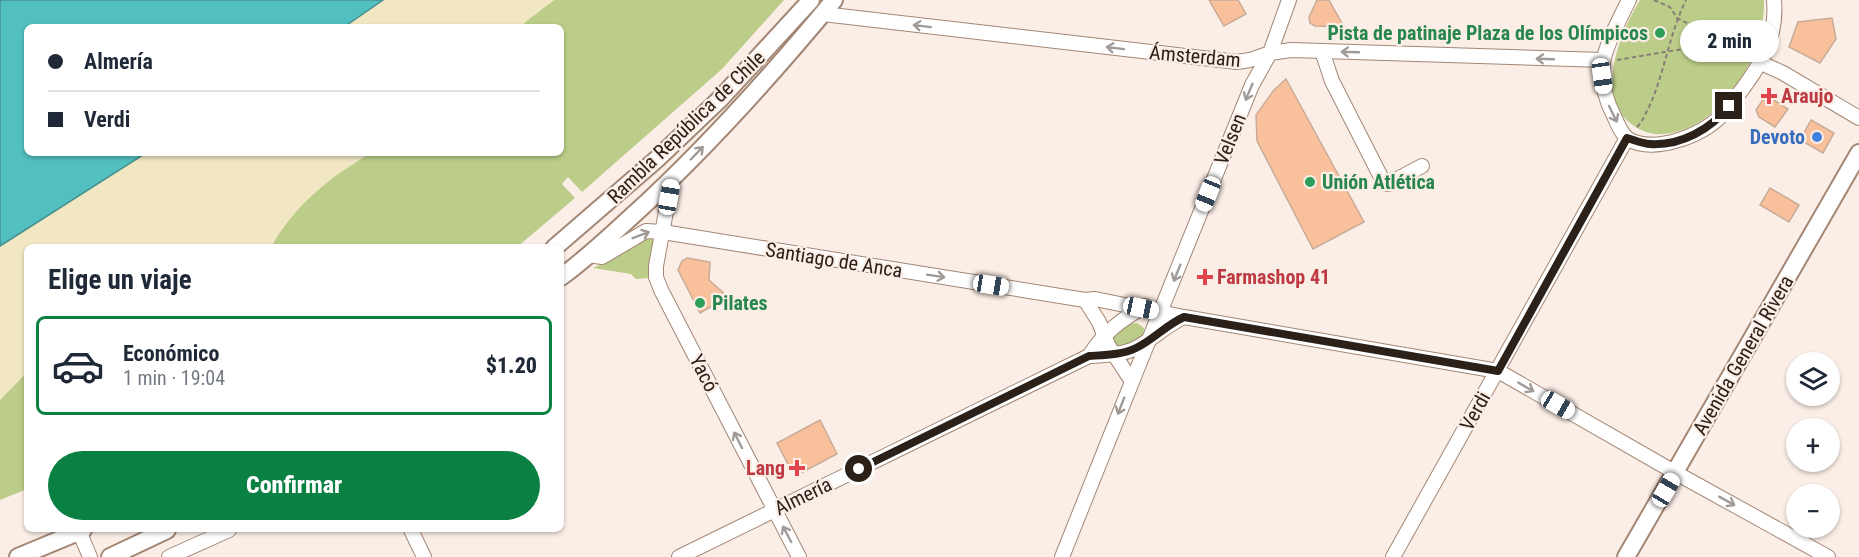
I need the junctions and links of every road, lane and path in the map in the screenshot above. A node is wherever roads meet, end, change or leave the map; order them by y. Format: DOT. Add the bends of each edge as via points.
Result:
graph roads {
  1 [pos="811,0"];
  2 [pos="834,0"];
  3 [pos="1289,0"];
  4 [pos="1629,0"];
  5 [pos="1654,0"];
  6 [pos="1686,0"];
  7 [pos="1774,0"];
  8 [pos="823,14"];
  9 [pos="1677,18"];
  10 [pos="1725,42"];
  11 [pos="1322,51"];
  12 [pos="1270,53"];
  13 [pos="1668,53"];
  14 [pos="1603,60"];
  15 [pos="1761,63"];
  16 [pos="1859,118"];
  17 [pos="1627,138"];
  18 [pos="1859,153"];
  19 [pos="1422,166"];
  20 [pos="672,179"];
  21 [pos="663,232"];
  22 [pos="559,244"];
  23 [pos="588,255"];
  24 [pos="564,275"];
  25 [pos="1167,294"];
  26 [pos="1085,300"];
  27 [pos="1141,308"];
  28 [pos="1160,313"];
  29 [pos="1184,317"];
  30 [pos="1103,336"];
  31 [pos="1151,337"];
  32 [pos="1114,354"];
  33 [pos="1089,356"];
  34 [pos="1498,371"];
  35 [pos="1131,380"];
  36 [pos="1676,473"];
  37 [pos="775,510"];
  38 [pos="76,532"];
  39 [pos="82,532"];
  40 [pos="163,532"];
  41 [pos="225,532"];
  42 [pos="412,532"];
  43 [pos="18,557"];
  44 [pos="90,557"];
  45 [pos="110,557"];
  46 [pos="169,557"];
  47 [pos="424,557"];
  48 [pos="679,557"];
  49 [pos="799,557"];
  50 [pos="1062,557"];
  51 [pos="1392,557"];
  52 [pos="1626,557"];
  53 [pos="1828,557"];
  1 -- 22 [label="main road, Rambla República de Chile" via="720,99"];
  2 -- 8 [label="main road, Rambla República de Chile"];
  3 -- 12 [label="street, Velsen"];
  4 -- 14 [label="street"];
  5 -- 9 [label="path" via="1670,7"];
  6 -- 9 [label="path"];
  7 -- 15 [label="street" via="1773,32"];
  12 -- 8 [label="street, Ámsterdam, one-way" via="1237,62"];
  20 -- 8 [label="main road, Rambla República de Chile, one-way"];
  9 -- 10 [label="path"];
  9 -- 13 [label="path"];
  10 -- 13 [label="path"];
  10 -- 15 [label="path"];
  11 -- 12 [label="street, Ámsterdam"];
  14 -- 11 [label="street, Ámsterdam, one-way"];
  11 -- 19 [label="street" via="1332,81 1384,183"];
  12 -- 25 [label="street, Velsen, one-way" via="1252,85"];
  13 -- 14 [label="path"];
  13 -- 17 [label="path" via="1641,123"];
  14 -- 17 [label="street, one-way" via="1608,105"];
  15 -- 16 [label="street"];
  15 -- 17 [label="street" via="1721,116 1692,136 1650,144"];
  17 -- 34 [label="street, Verdi"];
  18 -- 36 [label="main road, Avenida General Rivera"];
  20 -- 21 [label="street, Yacó"];
  20 -- 23 [label="main road, Rambla República de Chile"];
  23 -- 21 [label="street, Santiago de Anca, one-way" via="602,257 646,231"];
  21 -- 26 [label="street, Santiago de Anca, one-way"];
  37 -- 21 [label="street, Yacó, one-way" via="661,290 656,266"];
  23 -- 24 [label="main road, Rambla República de Chile"];
  25 -- 27 [label="street, Almería"];
  25 -- 28 [label="street, Velsen"];
  26 -- 27 [label="street, Santiago de Anca"];
  26 -- 30 [label="street"];
  27 -- 28 [label="street, Santiago de Anca"];
  27 -- 30 [label="street, Almería"];
  28 -- 29 [label="street, Santiago de Anca"];
  28 -- 31 [label="street, Velsen"];
  29 -- 31 [label="street, Almería"];
  29 -- 34 [label="street, Santiago de Anca"];
  30 -- 32 [label="street"];
  30 -- 33 [label="street, Almería"];
  31 -- 32 [label="street, Almería" via="1136,349"];
  31 -- 35 [label="street, Velsen"];
  32 -- 33 [label="street, Almería"];
  32 -- 35 [label="street"];
  33 -- 37 [label="street, Almería"];
  34 -- 36 [label="street, Santiago de Anca, one-way"];
  34 -- 51 [label="street, Verdi"];
  35 -- 50 [label="street, Velsen, one-way"];
  36 -- 52 [label="main road, Avenida General Rivera"];
  36 -- 53 [label="street, Santiago de Anca, one-way"];
  37 -- 48 [label="street, Almería"];
  49 -- 37 [label="street, Yacó, one-way"];
  38 -- 43 [label="main road"];
  39 -- 44 [label="street"];
  40 -- 45 [label="main road"];
  41 -- 46 [label="street"];
  42 -- 47 [label="street"];
}
